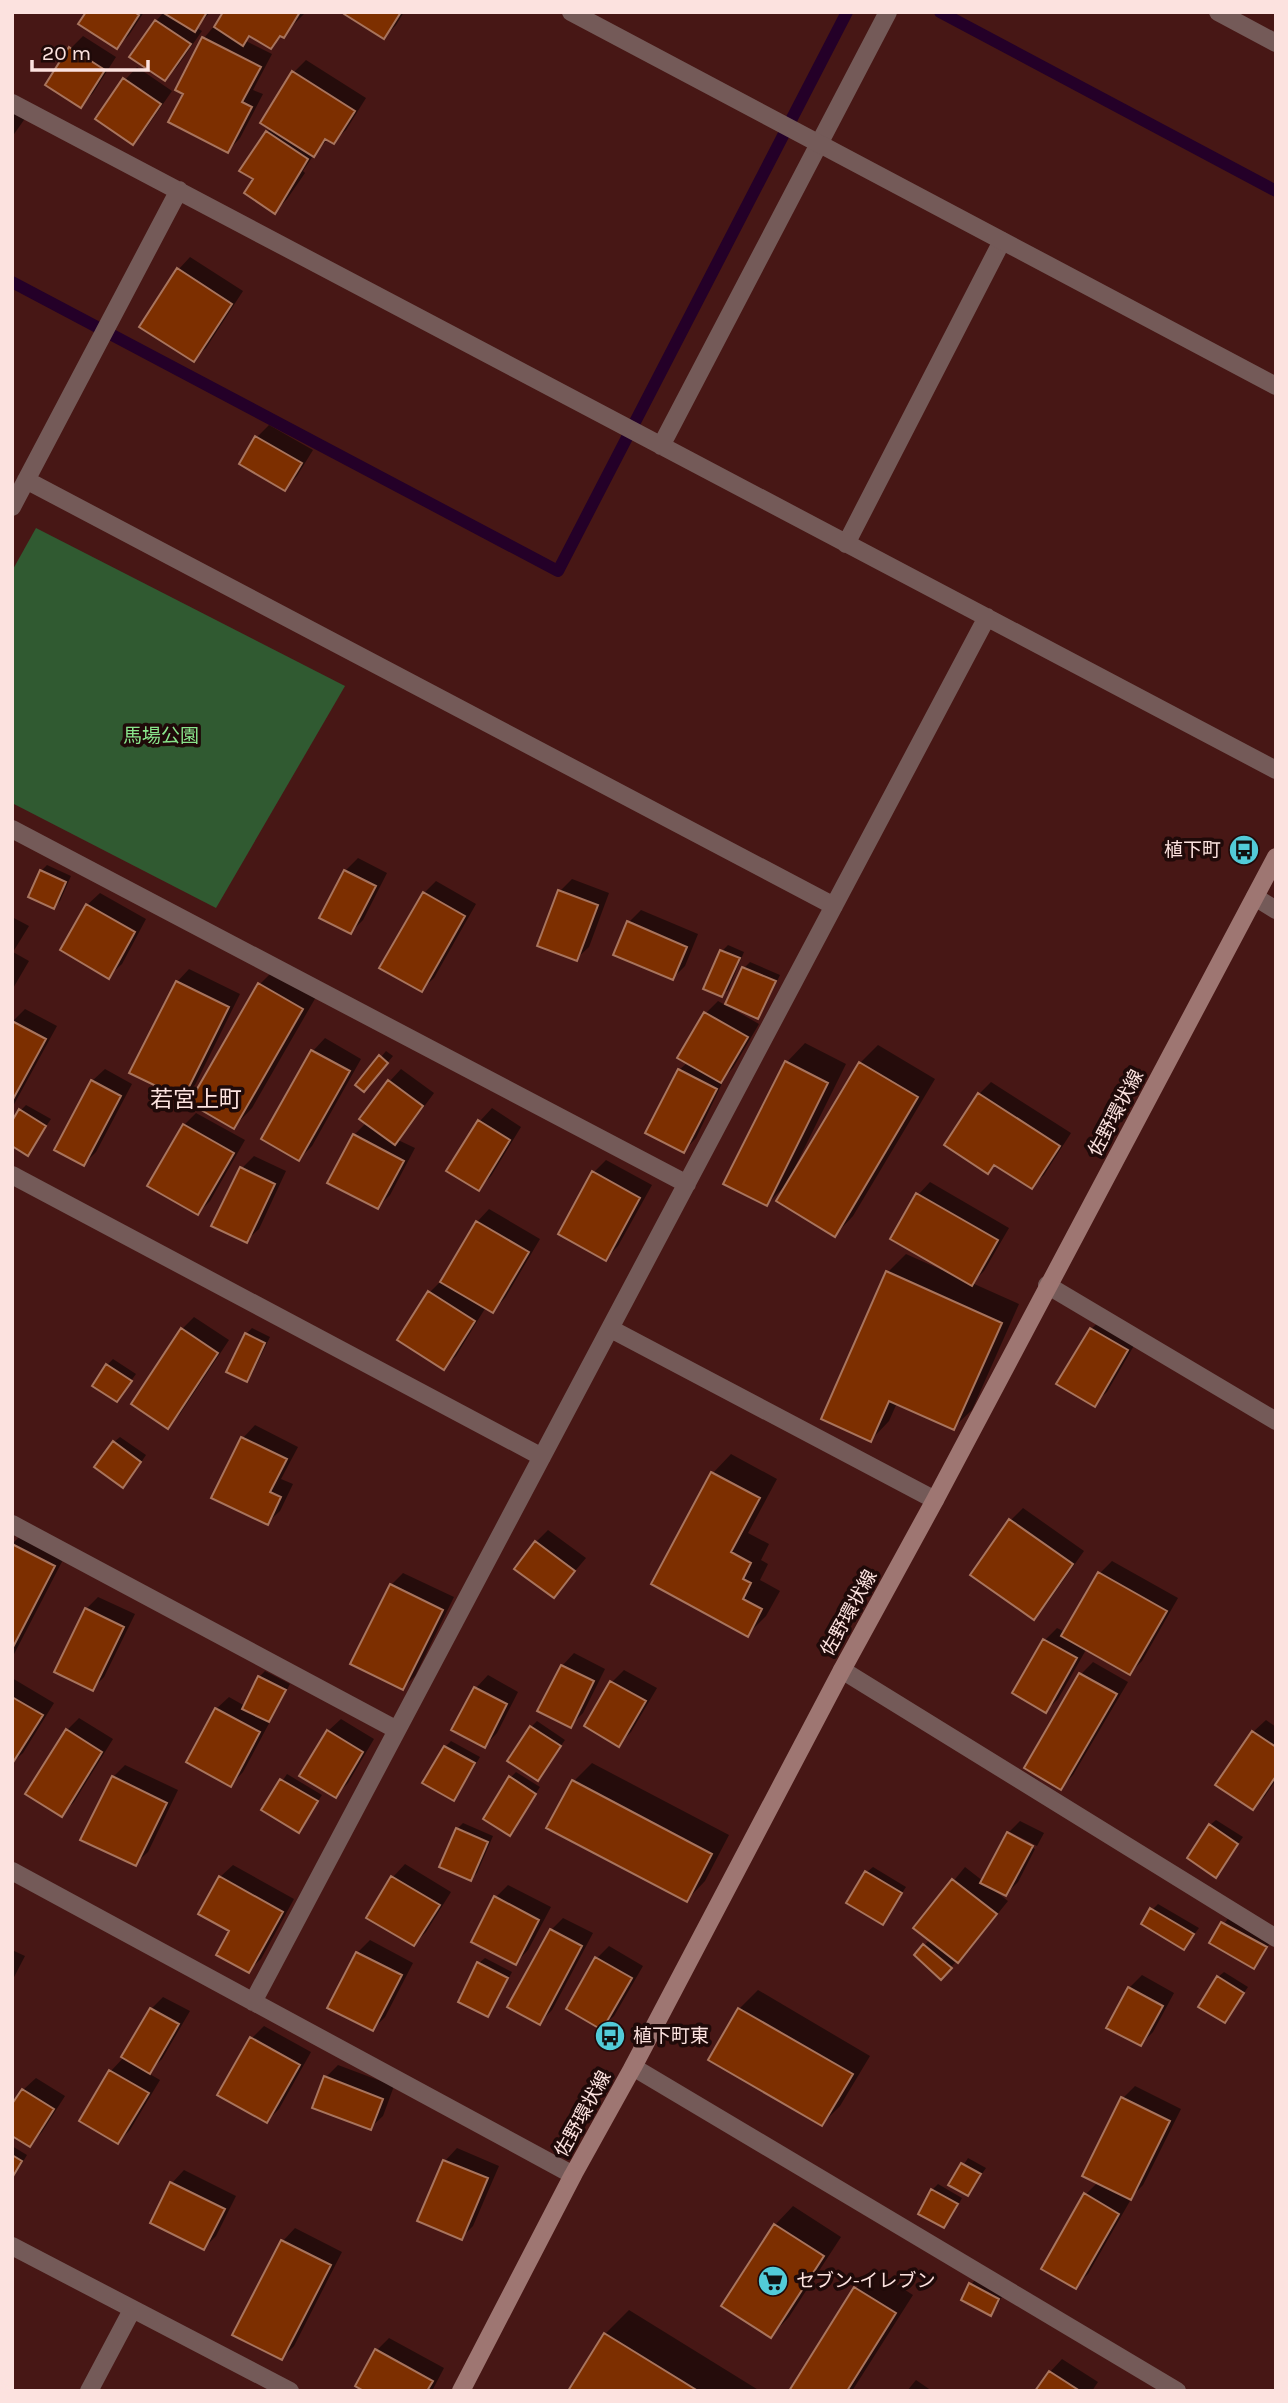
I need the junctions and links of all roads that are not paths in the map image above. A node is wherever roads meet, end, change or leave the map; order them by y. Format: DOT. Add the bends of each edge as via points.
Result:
graph roads {
  1 [pos="571,12"];
  2 [pos="888,12"];
  3 [pos="1218,12"];
  4 [pos="1240,17"];
  5 [pos="1276,43"];
  6 [pos="12,103"];
  7 [pos="819,143"];
  8 [pos="179,190"];
  9 [pos="1002,241"];
  10 [pos="1276,386"];
  11 [pos="661,446"];
  12 [pos="26,480"];
  13 [pos="12,507"];
  14 [pos="846,544"];
  15 [pos="987,617"];
  16 [pos="1276,770"];
  17 [pos="12,829"];
  18 [pos="1276,856"];
  19 [pos="1255,897"];
  20 [pos="834,906"];
  21 [pos="1276,910"];
  22 [pos="12,1175"];
  23 [pos="687,1184"];
  24 [pos="1047,1285"];
  25 [pos="611,1329"];
  26 [pos="1276,1421"];
  27 [pos="542,1457"];
  28 [pos="935,1500"];
  29 [pos="12,1524"];
  30 [pos="842,1670"];
  31 [pos="397,1730"];
  32 [pos="12,1871"];
  33 [pos="1276,1938"];
  34 [pos="253,2002"];
  35 [pos="633,2067"];
  36 [pos="573,2175"];
  37 [pos="12,2246"];
  38 [pos="132,2310"];
  39 [pos="89,2391"];
  40 [pos="289,2391"];
  41 [pos="461,2391"];
  42 [pos="1177,2391"];
  1 -- 7 [label="street"];
  2 -- 7 [label="street"];
  3 -- 4 [label="street"];
  4 -- 5 [label="street"];
  6 -- 8 [label="street"];
  7 -- 9 [label="street"];
  7 -- 11 [label="street"];
  8 -- 11 [label="street"];
  8 -- 12 [label="street"];
  9 -- 10 [label="street"];
  9 -- 14 [label="street"];
  11 -- 14 [label="street"];
  12 -- 13 [label="street"];
  12 -- 20 [label="street"];
  14 -- 15 [label="street"];
  15 -- 16 [label="street"];
  15 -- 20 [label="street"];
  17 -- 23 [label="street"];
  18 -- 19 [label="main road, 佐野環状線"];
  19 -- 21 [label="street"];
  19 -- 24 [label="main road, 佐野環状線"];
  20 -- 23 [label="street"];
  22 -- 27 [label="street"];
  23 -- 25 [label="street"];
  24 -- 26 [label="street"];
  24 -- 28 [label="main road, 佐野環状線"];
  25 -- 27 [label="street"];
  25 -- 28 [label="street"];
  27 -- 31 [label="street"];
  28 -- 30 [label="main road, 佐野環状線"];
  29 -- 31 [label="street"];
  30 -- 33 [label="street"];
  30 -- 35 [label="main road, 佐野環状線"];
  31 -- 34 [label="street"];
  32 -- 34 [label="street"];
  34 -- 36 [label="street"];
  35 -- 36 [label="main road, 佐野環状線"];
  35 -- 42 [label="street"];
  36 -- 41 [label="main road, 佐野環状線"];
  37 -- 38 [label="street"];
  38 -- 39 [label="street"];
  38 -- 40 [label="street"];
}
